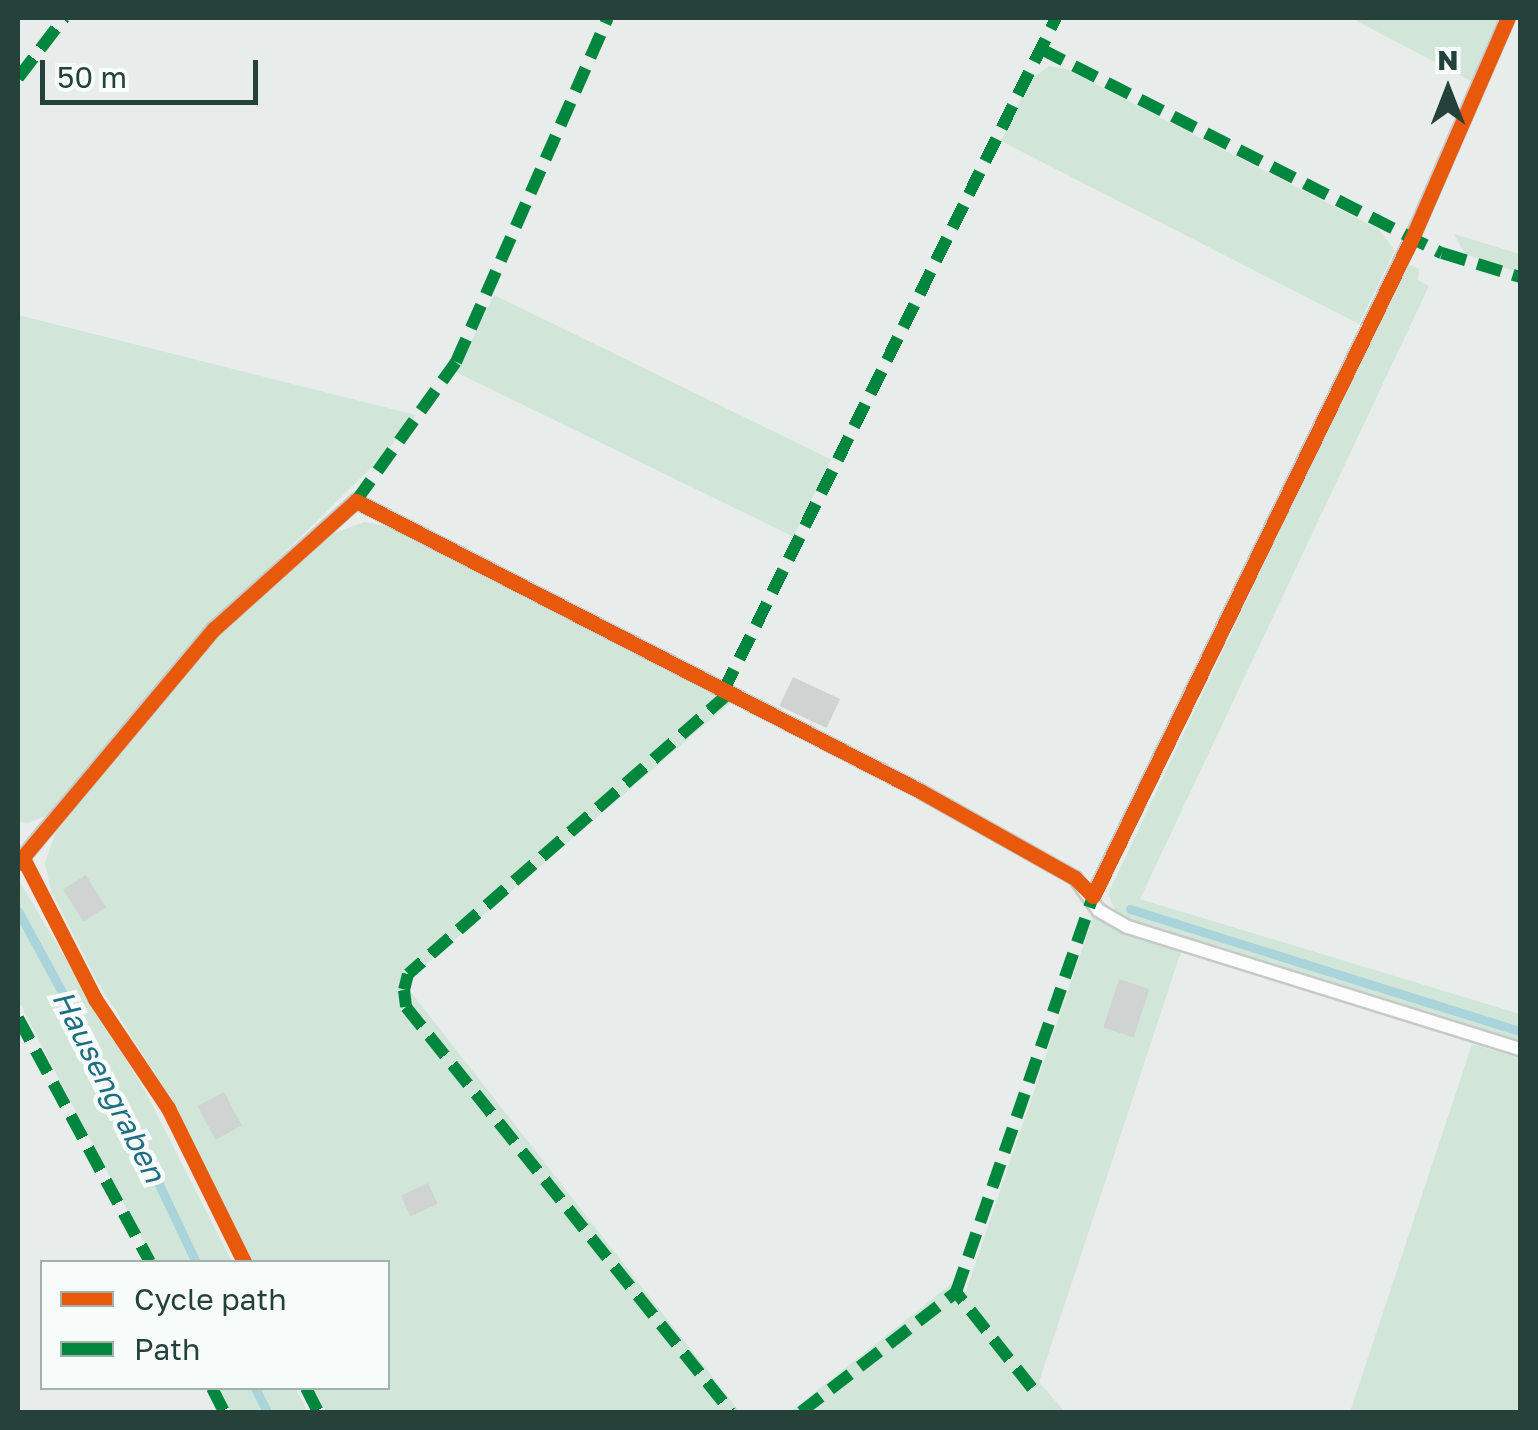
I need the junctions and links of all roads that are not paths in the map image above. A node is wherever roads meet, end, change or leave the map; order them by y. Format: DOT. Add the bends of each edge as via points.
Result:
graph roads {
  1 [pos="1508,18"];
  2 [pos="18,862"];
  3 [pos="1093,896"];
  4 [pos="1520,1049"];
  1 -- 3 [label="lane" via="1413,236"];
  2 -- 3 [label="lane" via="214,628 356,501 920,791 1075,878"];
  3 -- 4 [label="lane" via="1098,910 1128,927"];
}
